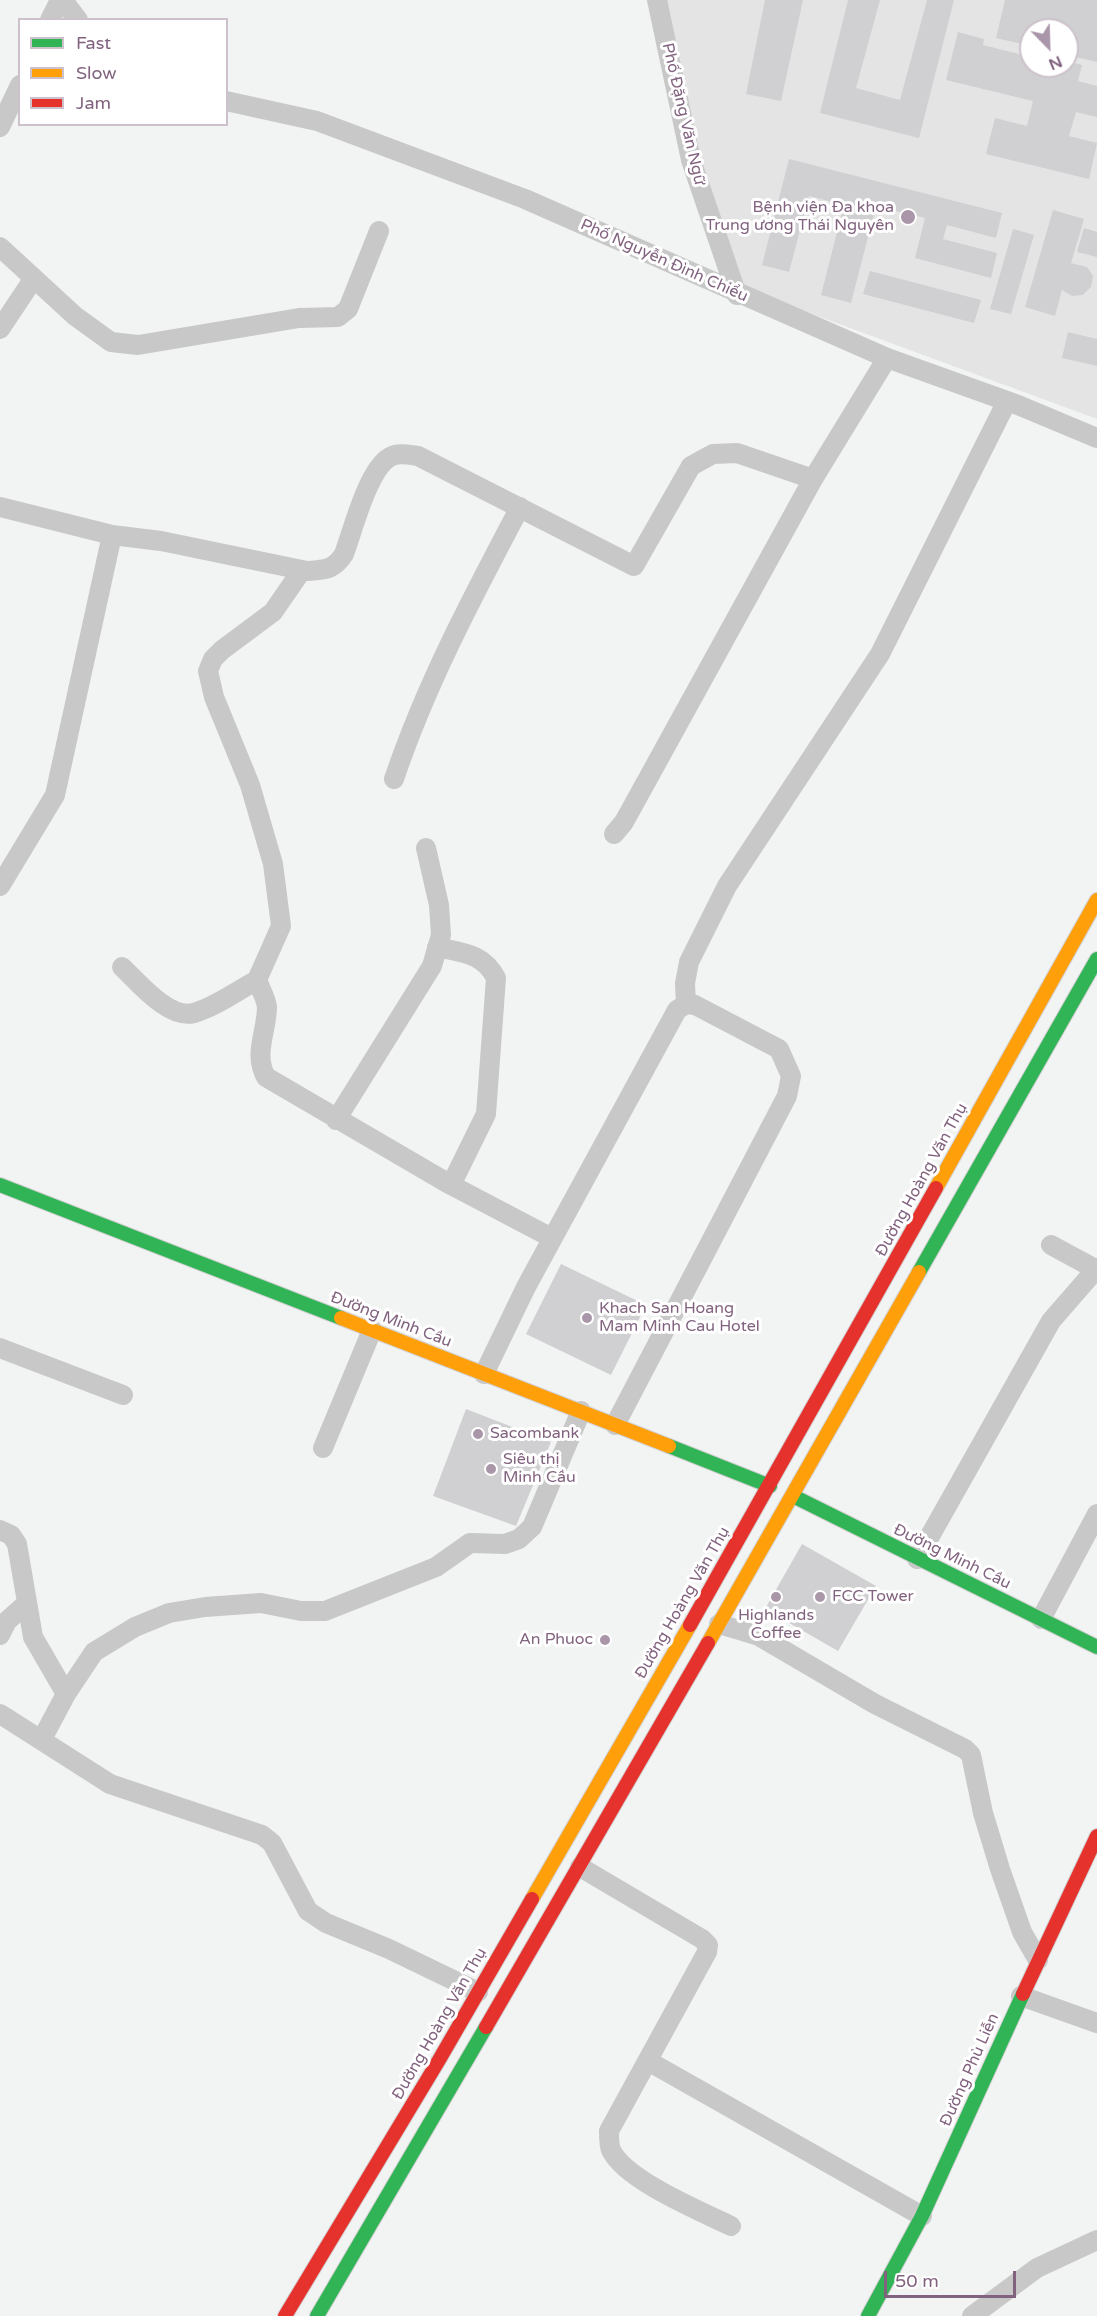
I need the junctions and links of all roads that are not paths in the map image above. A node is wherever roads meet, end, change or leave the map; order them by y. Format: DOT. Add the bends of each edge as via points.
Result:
graph roads {
  1 [pos="61,0"];
  2 [pos="657,0"];
  3 [pos="51,18"];
  4 [pos="76,18"];
  5 [pos="18,89"];
  6 [pos="228,101"];
  7 [pos="0,127"];
  8 [pos="379,231"];
  9 [pos="0,247"];
  10 [pos="34,278"];
  11 [pos="737,294"];
  12 [pos="0,329"];
  13 [pos="887,358"];
  14 [pos="1007,401"];
  15 [pos="1097,438"];
  16 [pos="813,479"];
  17 [pos="0,507"];
  18 [pos="520,507"];
  19 [pos="112,535"];
  20 [pos="302,570"];
  21 [pos="394,779"];
  22 [pos="614,834"];
  23 [pos="426,848"];
  24 [pos="0,886"];
  25 [pos="1097,900"];
  26 [pos="437,947"];
  27 [pos="1097,959"];
  28 [pos="122,967"];
  29 [pos="257,980"];
  30 [pos="686,1004"];
  31 [pos="1029,1022"];
  32 [pos="1054,1037"];
  33 [pos="336,1120"];
  34 [pos="0,1185"];
  35 [pos="451,1185"];
  36 [pos="552,1238"];
  37 [pos="1051,1245"];
  38 [pos="1097,1269"];
  39 [pos="372,1330"];
  40 [pos="0,1348"];
  41 [pos="484,1374"];
  42 [pos="123,1395"];
  43 [pos="581,1412"];
  44 [pos="615,1425"];
  45 [pos="323,1448"];
  46 [pos="770,1486"];
  47 [pos="793,1496"];
  48 [pos="1097,1514"];
  49 [pos="0,1530"];
  50 [pos="917,1559"];
  51 [pos="26,1604"];
  52 [pos="1041,1619"];
  53 [pos="719,1624"];
  54 [pos="0,1635"];
  55 [pos="1097,1647"];
  56 [pos="66,1694"];
  57 [pos="0,1714"];
  58 [pos="42,1739"];
  59 [pos="1097,1836"];
  60 [pos="548,1870"];
  61 [pos="575,1875"];
  62 [pos="1038,1960"];
  63 [pos="478,1992"];
  64 [pos="1021,1996"];
  65 [pos="1097,2023"];
  66 [pos="648,2061"];
  67 [pos="922,2217"];
  68 [pos="730,2226"];
  69 [pos="1097,2240"];
  70 [pos="328,2245"];
  71 [pos="350,2259"];
  72 [pos="285,2316"];
  73 [pos="317,2316"];
  74 [pos="868,2316"];
  75 [pos="972,2316"];
  1 -- 3 [label="street"];
  1 -- 4 [label="street"];
  2 -- 11 [label="street, Phố Đặng Văn Ngữ" via="691,160"];
  5 -- 7 [label="street"];
  6 -- 11 [label="street, Phố Nguyễn Đình Chiểu" via="316,121 525,199"];
  8 -- 10 [label="street" via="348,309 338,317 299,318 138,345 111,342 75,316"];
  9 -- 10 [label="street"];
  10 -- 12 [label="street"];
  11 -- 13 [label="street, Phố Nguyễn Đình Chiểu"];
  13 -- 14 [label="street, Phố Nguyễn Đình Chiểu"];
  13 -- 16 [label="street"];
  14 -- 15 [label="street, Phố Nguyễn Đình Chiểu"];
  14 -- 30 [label="street" via="880,654 727,886 688,962"];
  16 -- 18 [label="street" via="737,453 713,454 691,466 634,566"];
  16 -- 22 [label="street"];
  17 -- 19 [label="street"];
  18 -- 20 [label="street" via="418,456 390,456 375,472 338,563 329,570"];
  18 -- 21 [label="street" via="448,644"];
  19 -- 20 [label="street"];
  19 -- 24 [label="street" via="55,795"];
  20 -- 29 [label="street" via="273,612 222,650 208,671 213,697 250,784 273,864 281,926"];
  23 -- 26 [label="street" via="439,905 441,935"];
  25 -- 31 [label="main road, Đường Hoàng Văn Thụ"];
  26 -- 33 [label="street" via="432,966"];
  26 -- 35 [label="street" via="488,963 496,978 486,1114"];
  27 -- 32 [label="main road"];
  28 -- 29 [label="street" via="155,1000 177,1012 193,1014"];
  29 -- 33 [label="street" via="267,1006 260,1052 266,1077"];
  30 -- 36 [label="street" via="677,1010"];
  30 -- 44 [label="street" via="695,1005 779,1049 791,1076 787,1096"];
  31 -- 32 [label="main road"];
  31 -- 46 [label="main road, Đường Hoàng Văn Thụ"];
  32 -- 47 [label="main road"];
  33 -- 35 [label="street"];
  34 -- 39 [label="main road, Đường Minh Cầu"];
  35 -- 36 [label="street"];
  36 -- 41 [label="street"];
  37 -- 38 [label="street"];
  38 -- 50 [label="street" via="1051,1321"];
  39 -- 41 [label="main road, Đường Minh Cầu"];
  39 -- 45 [label="street"];
  40 -- 42 [label="street"];
  41 -- 43 [label="main road, Đường Minh Cầu"];
  43 -- 44 [label="main road, Đường Minh Cầu"];
  43 -- 56 [label="street" via="532,1527 519,1539 505,1544 470,1543 436,1567 325,1611 261,1603 169,1613 94,1652"];
  44 -- 46 [label="main road, Đường Minh Cầu"];
  46 -- 47 [label="main road, Đường Minh Cầu"];
  46 -- 60 [label="main road, Đường Hoàng Văn Thụ"];
  47 -- 50 [label="main road, Đường Minh Cầu"];
  47 -- 53 [label="main road"];
  48 -- 52 [label="street"];
  49 -- 51 [label="street" via="17,1544"];
  50 -- 52 [label="main road, Đường Minh Cầu"];
  51 -- 54 [label="street" via="7,1621"];
  51 -- 56 [label="street" via="33,1637"];
  52 -- 55 [label="main road, Đường Minh Cầu"];
  53 -- 61 [label="main road"];
  53 -- 62 [label="street" via="767,1640 875,1704 965,1749 970,1755 999,1869 1024,1937"];
  56 -- 58 [label="street"];
  57 -- 58 [label="street"];
  58 -- 63 [label="street" via="111,1784 262,1835 272,1843 308,1911 326,1923"];
  59 -- 62 [label="main road, Đường Phù Liễn"];
  60 -- 61 [label="main road"];
  60 -- 63 [label="main road, Đường Hoàng Văn Thụ"];
  61 -- 66 [label="street" via="708,1945"];
  61 -- 71 [label="main road"];
  62 -- 64 [label="main road, Đường Phù Liễn"];
  63 -- 70 [label="main road, Đường Hoàng Văn Thụ"];
  64 -- 65 [label="street"];
  64 -- 67 [label="main road, Đường Phù Liễn"];
  66 -- 67 [label="street"];
  66 -- 68 [label="street" via="609,2131 610,2149 655,2188"];
  67 -- 74 [label="main road, Đường Phù Liễn"];
  69 -- 75 [label="street" via="1037,2268"];
  70 -- 71 [label="main road"];
  70 -- 72 [label="main road, Đường Hoàng Văn Thụ"];
  71 -- 73 [label="main road"];
}
